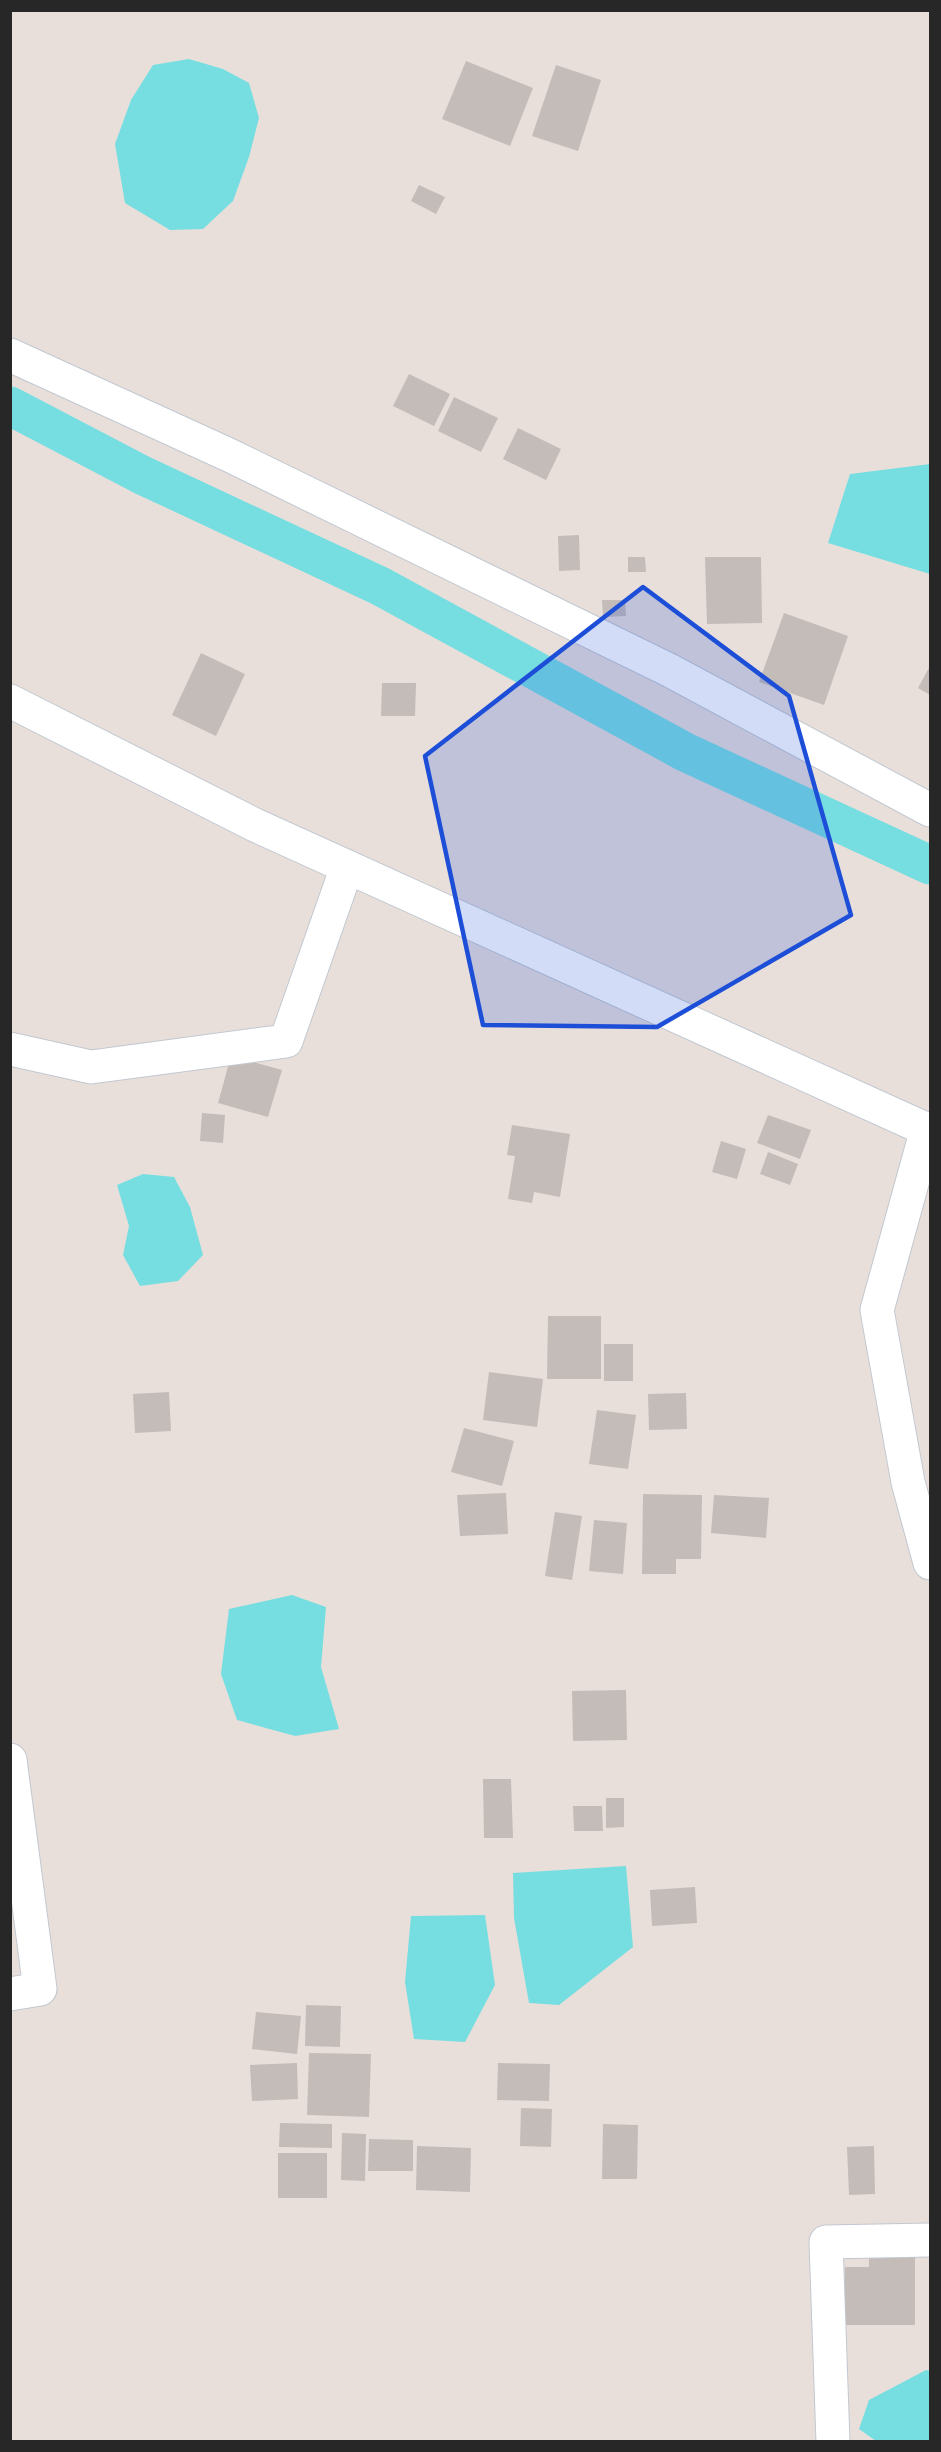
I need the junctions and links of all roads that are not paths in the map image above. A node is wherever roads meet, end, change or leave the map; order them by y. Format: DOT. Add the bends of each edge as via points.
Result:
graph roads {
  1 [pos="10,355"];
  2 [pos="10,701"];
  3 [pos="930,810"];
  4 [pos="347,867"];
  5 [pos="10,1049"];
  6 [pos="929,1130"];
  7 [pos="930,1563"];
  8 [pos="10,1760"];
  9 [pos="10,1994"];
  10 [pos="930,2240"];
  11 [pos="832,2442"];
  1 -- 3 [label="street" via="229,455 669,670"];
  2 -- 4 [label="street"];
  4 -- 5 [label="street" via="286,1041 92,1067"];
  4 -- 6 [label="street"];
  6 -- 7 [label="street" via="877,1310 908,1482"];
  8 -- 9 [label="street" via="40,1989"];
  10 -- 11 [label="street" via="826,2242"];
}
